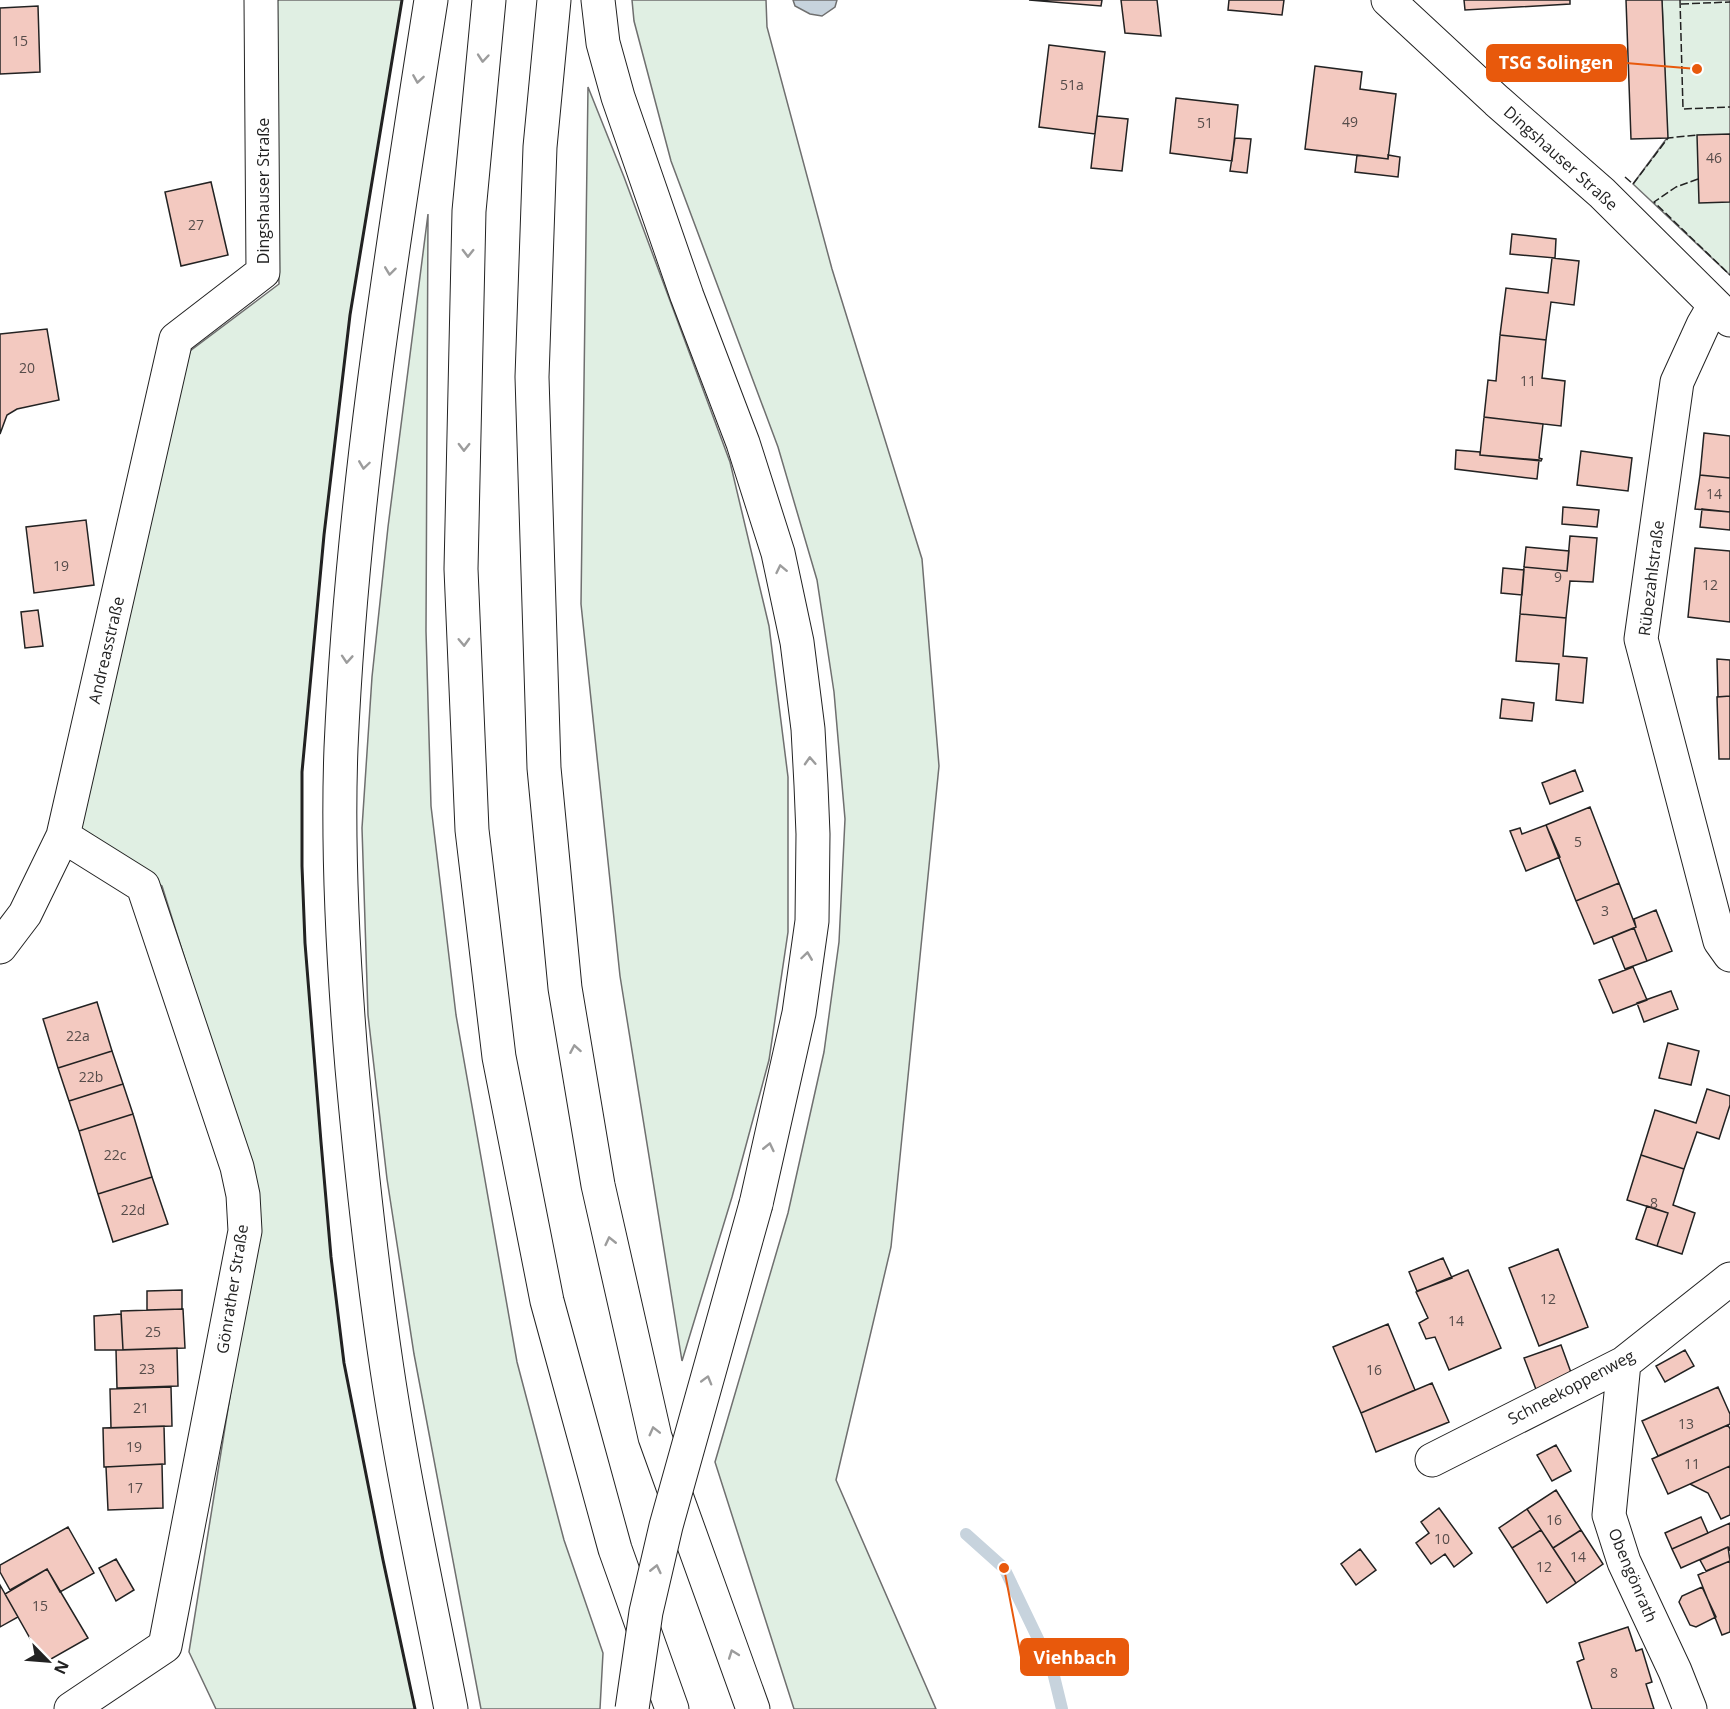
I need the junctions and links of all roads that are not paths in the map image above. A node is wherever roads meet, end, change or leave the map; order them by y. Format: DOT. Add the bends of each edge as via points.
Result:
graph roads {
  1 [pos="261,0"];
  2 [pos="431,0"];
  3 [pos="489,0"];
  4 [pos="554,0"];
  5 [pos="598,0"];
  6 [pos="1388,0"];
  7 [pos="1722,313"];
  8 [pos="176,339"];
  9 [pos="63,836"];
  10 [pos="0,947"];
  11 [pos="1730,955"];
  12 [pos="1730,1279"];
  13 [pos="1624,1363"];
  14 [pos="1432,1460"];
  15 [pos="71,1709"];
  16 [pos="451,1709"];
  17 [pos="632,1709"];
  18 [pos="672,1709"];
  19 [pos="753,1709"];
  20 [pos="1689,1709"];
  1 -- 8 [label="main road, Dingshauser Straße" via="263,272"];
  2 -- 16 [label="main road, one-way" via="396,219 359,505 341,749 340,874 345,988 362,1184 387,1371"];
  3 -- 18 [label="main road, one-way" via="469,211 463,474 462,569 472,830 499,1057 547,1301 615,1549"];
  19 -- 4 [label="main road, one-way" via="655,1437 598,1185 564,988 544,768 532,378 540,147"];
  17 -- 5 [label="main road, one-way, bridge" via="646,1612 666,1526 756,1204 799,1013 813,921 813,834 808,729 798,652 778,553 743,443 618,97 603,43"];
  6 -- 7 [label="main road, Dingshauser Straße" via="1602,193"];
  7 -- 11 [label="main road, Rübezahlstraße" via="1702,325 1677,382 1641,639 1720,941"];
  8 -- 9 [label="main road, Andreasstraße"];
  9 -- 10 [label="main road, Andreasstraße" via="25,914"];
  9 -- 15 [label="main road, Gönrather Straße" via="143,886 237,1167 245,1231 165,1646"];
  12 -- 13 [label="main road, Schneekoppenweg"];
  13 -- 14 [label="main road, Schneekoppenweg"];
  13 -- 20 [label="main road, Obengönrath" via="1609,1515 1624,1562"];
}
